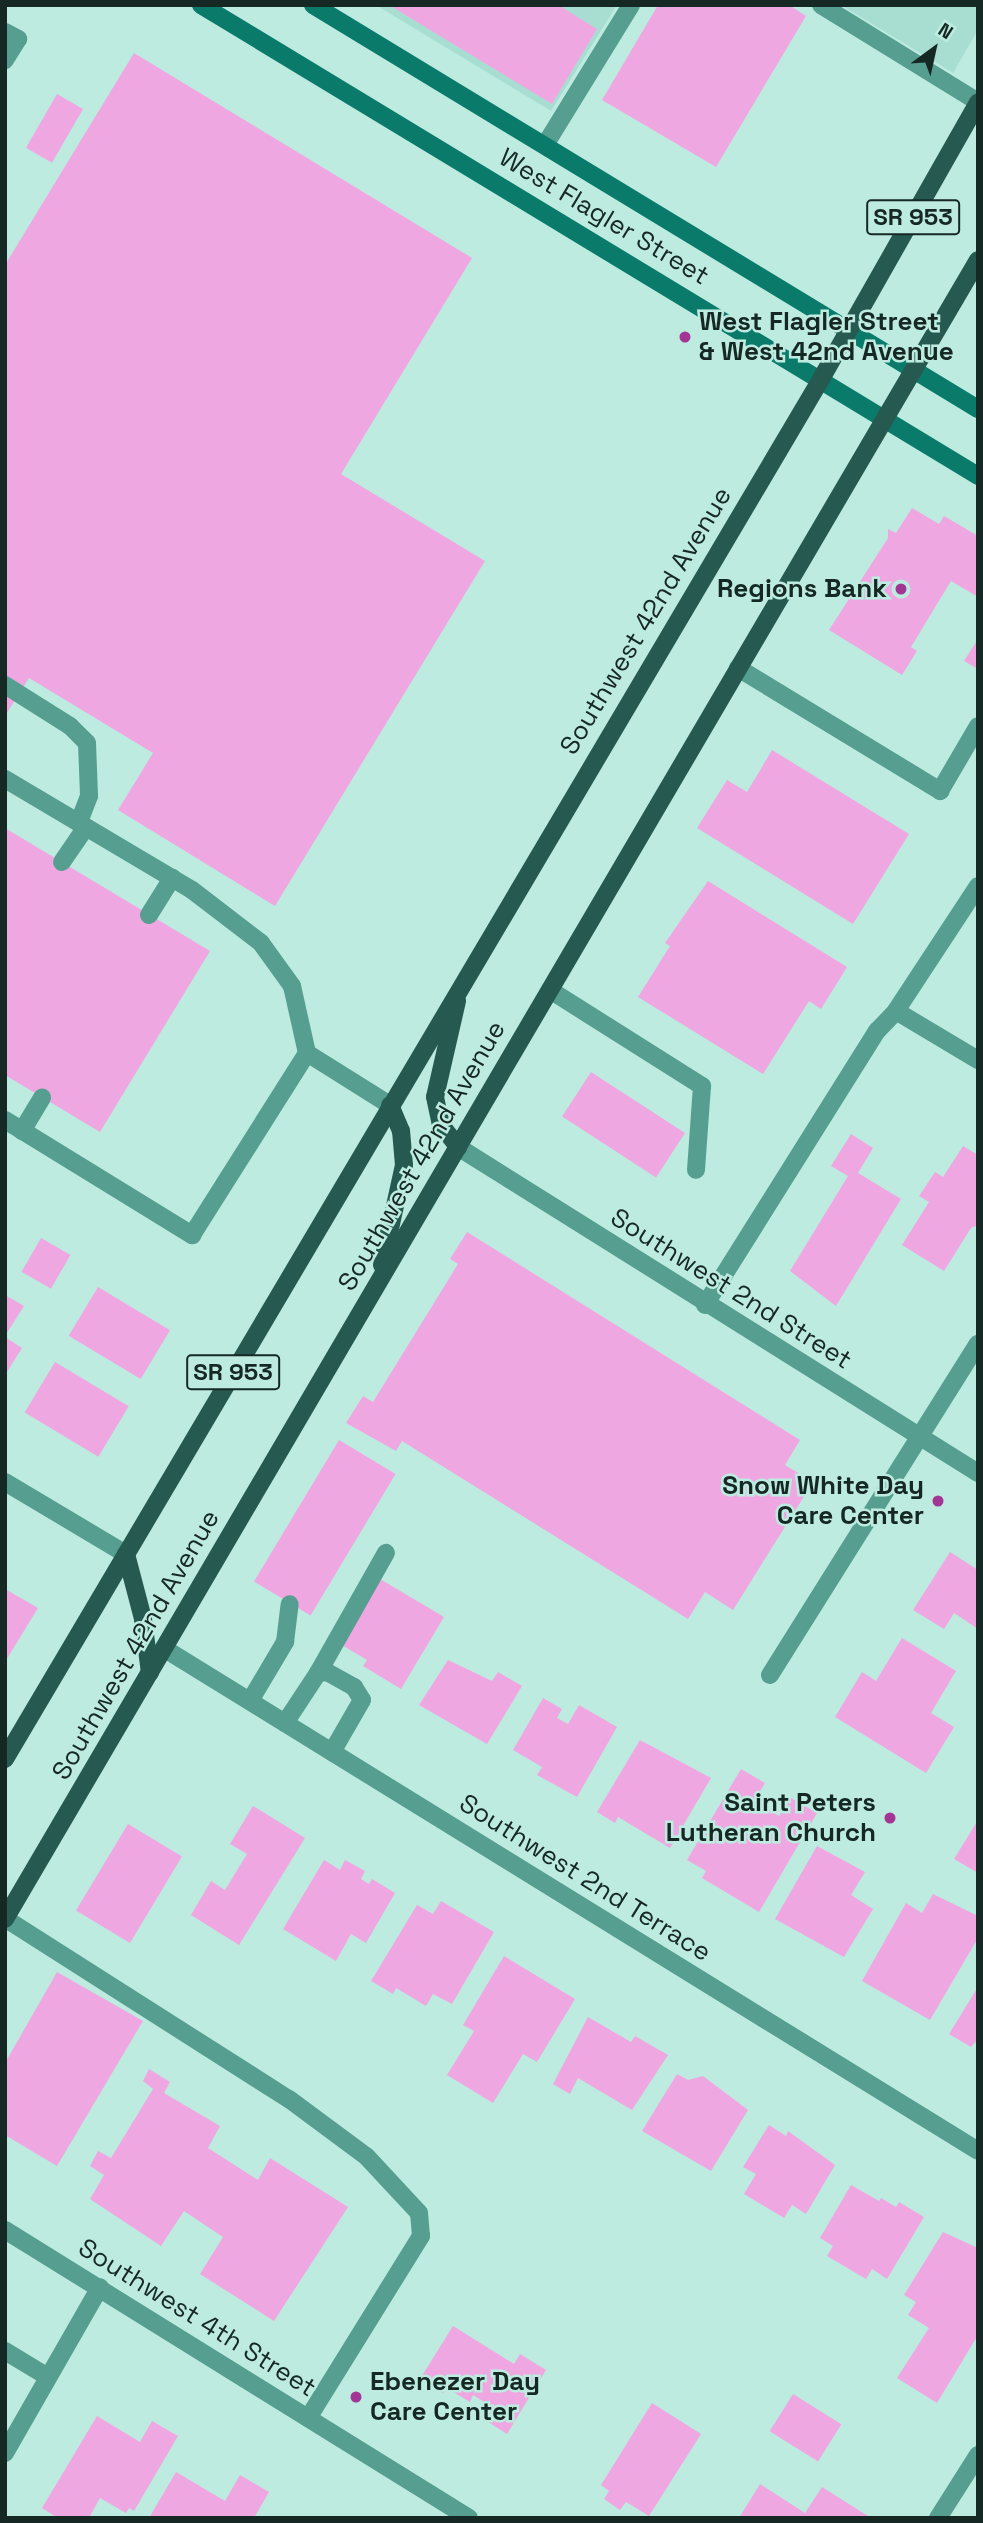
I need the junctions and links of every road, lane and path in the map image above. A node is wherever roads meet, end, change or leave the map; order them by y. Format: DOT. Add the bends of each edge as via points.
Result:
graph roads {
  1 [pos="201,5"];
  2 [pos="313,5"];
  3 [pos="631,5"];
  4 [pos="821,5"];
  5 [pos="5,32"];
  6 [pos="5,60"];
  7 [pos="978,103"];
  8 [pos="545,145"];
  9 [pos="975,270"];
  10 [pos="849,330"];
  11 [pos="913,369"];
  12 [pos="821,379"];
  13 [pos="978,409"];
  14 [pos="884,418"];
  15 [pos="978,476"];
  16 [pos="738,668"];
  17 [pos="5,685"];
  18 [pos="978,726"];
  19 [pos="5,779"];
  20 [pos="83,824"];
  21 [pos="62,862"];
  22 [pos="172,878"];
  23 [pos="978,886"];
  24 [pos="149,915"];
  25 [pos="460,984"];
  26 [pos="550,990"];
  27 [pos="897,1010"];
  28 [pos="307,1053"];
  29 [pos="978,1060"];
  30 [pos="43,1098"];
  31 [pos="390,1105"];
  32 [pos="5,1120"];
  33 [pos="23,1131"];
  34 [pos="458,1147"];
  35 [pos="696,1170"];
  36 [pos="379,1283"];
  37 [pos="705,1305"];
  38 [pos="978,1344"];
  39 [pos="920,1438"];
  40 [pos="978,1474"];
  41 [pos="5,1482"];
  42 [pos="386,1553"];
  43 [pos="126,1554"];
  44 [pos="290,1604"];
  45 [pos="165,1649"];
  46 [pos="318,1672"];
  47 [pos="150,1674"];
  48 [pos="770,1675"];
  49 [pos="250,1701"];
  50 [pos="285,1723"];
  51 [pos="332,1752"];
  52 [pos="5,1759"];
  53 [pos="6,1919"];
  54 [pos="978,2151"];
  55 [pos="5,2230"];
  56 [pos="100,2287"];
  57 [pos="5,2351"];
  58 [pos="48,2377"];
  59 [pos="308,2418"];
  60 [pos="5,2453"];
  61 [pos="978,2455"];
  62 [pos="469,2518"];
  63 [pos="939,2518"];
  1 -- 12 [label="main road, West Flagler Street"];
  2 -- 8 [label="main road, West Flagler Street"];
  3 -- 8 [label="street"];
  4 -- 7 [label="street"];
  5 -- 6 [label="street" via="18,39"];
  7 -- 10 [label="main road, SR 953"];
  8 -- 10 [label="main road, West Flagler Street"];
  9 -- 11 [label="main road, SR 953"];
  10 -- 11 [label="main road, West Flagler Street"];
  10 -- 12 [label="main road, SR 953"];
  11 -- 13 [label="main road, West Flagler Street"];
  11 -- 14 [label="main road, SR 953"];
  12 -- 14 [label="main road, West Flagler Street"];
  12 -- 25 [label="main road, Southwest 42nd Avenue / SR 953"];
  14 -- 15 [label="main road, West Flagler Street"];
  14 -- 16 [label="main road, Southwest 42nd Avenue / SR 953"];
  16 -- 18 [label="street" via="940,791"];
  16 -- 26 [label="main road, Southwest 42nd Avenue / SR 953"];
  17 -- 20 [label="street" via="71,726 87,743 89,796"];
  19 -- 20 [label="street"];
  20 -- 21 [label="street"];
  20 -- 22 [label="street"];
  22 -- 24 [label="street"];
  22 -- 28 [label="street" via="261,943 292,986"];
  23 -- 27 [label="street"];
  25 -- 31 [label="main road, Southwest 42nd Avenue / SR 953"];
  25 -- 34 [label="main road" via="435,1097 441,1125"];
  26 -- 34 [label="main road, Southwest 42nd Avenue / SR 953"];
  26 -- 35 [label="street" via="702,1086"];
  27 -- 29 [label="street"];
  27 -- 37 [label="street" via="877,1031"];
  28 -- 31 [label="street"];
  28 -- 33 [label="street" via="192,1235"];
  30 -- 33 [label="street"];
  31 -- 36 [label="main road" via="401,1131 404,1166"];
  31 -- 43 [label="main road, Southwest 42nd Avenue / SR 953"];
  32 -- 33 [label="street"];
  34 -- 36 [label="main road, Southwest 42nd Avenue / SR 953"];
  34 -- 37 [label="street, Southwest 2nd Street"];
  36 -- 45 [label="main road, Southwest 42nd Avenue / SR 953"];
  37 -- 39 [label="street, Southwest 2nd Street"];
  38 -- 39 [label="street"];
  39 -- 40 [label="street, Southwest 2nd Street"];
  39 -- 48 [label="street"];
  41 -- 43 [label="street"];
  42 -- 46 [label="street"];
  43 -- 47 [label="main road" via="143,1619"];
  43 -- 52 [label="main road, Southwest 42nd Avenue / SR 953"];
  44 -- 49 [label="street" via="285,1642"];
  45 -- 47 [label="main road, Southwest 42nd Avenue / SR 953"];
  45 -- 49 [label="street, Southwest 2nd Terrace"];
  46 -- 50 [label="street"];
  46 -- 51 [label="street" via="354,1687 362,1700"];
  47 -- 53 [label="main road, Southwest 42nd Avenue / SR 953"];
  49 -- 50 [label="street, Southwest 2nd Terrace"];
  50 -- 51 [label="street, Southwest 2nd Terrace"];
  51 -- 54 [label="street, Southwest 2nd Terrace"];
  53 -- 59 [label="street" via="289,2099 367,2157 419,2213 421,2236"];
  55 -- 56 [label="street, Southwest 4th Street"];
  56 -- 58 [label="street"];
  56 -- 59 [label="street, Southwest 4th Street"];
  57 -- 58 [label="street"];
  58 -- 60 [label="street"];
  59 -- 62 [label="street, Southwest 4th Street"];
  61 -- 63 [label="street"];
}
